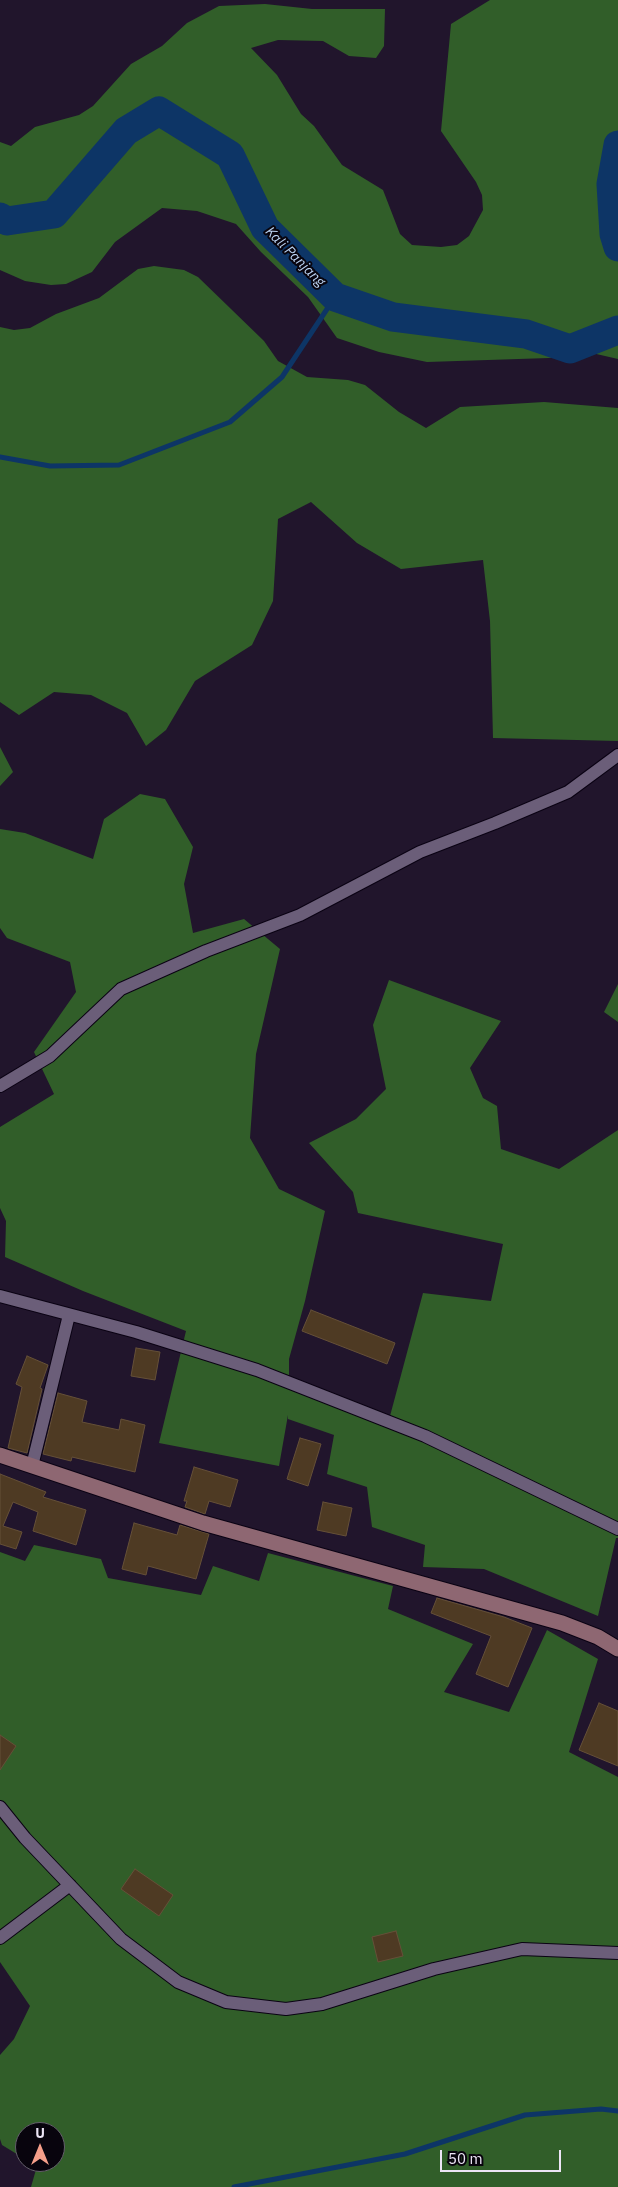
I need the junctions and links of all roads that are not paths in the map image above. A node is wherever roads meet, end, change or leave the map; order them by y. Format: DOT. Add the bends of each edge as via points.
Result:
graph roads {
  1 [pos="618,755"];
  2 [pos="0,1086"];
  3 [pos="0,1296"];
  4 [pos="69,1315"];
  5 [pos="0,1455"];
  6 [pos="32,1466"];
  7 [pos="618,1529"];
  8 [pos="618,1649"];
  9 [pos="0,1807"];
  10 [pos="70,1885"];
  11 [pos="0,1938"];
  12 [pos="618,1953"];
  1 -- 2 [label="street" via="568,792 420,852 300,915 206,951 121,989 50,1056"];
  3 -- 4 [label="street"];
  4 -- 6 [label="street"];
  4 -- 7 [label="street" via="136,1332 275,1377 425,1436"];
  5 -- 6 [label="street"];
  6 -- 8 [label="street" via="203,1523 562,1623"];
  9 -- 10 [label="street"];
  10 -- 11 [label="street"];
  10 -- 12 [label="street" via="121,1939 178,1982 226,2002 286,2009 322,2004 434,1969 522,1949"];
}
